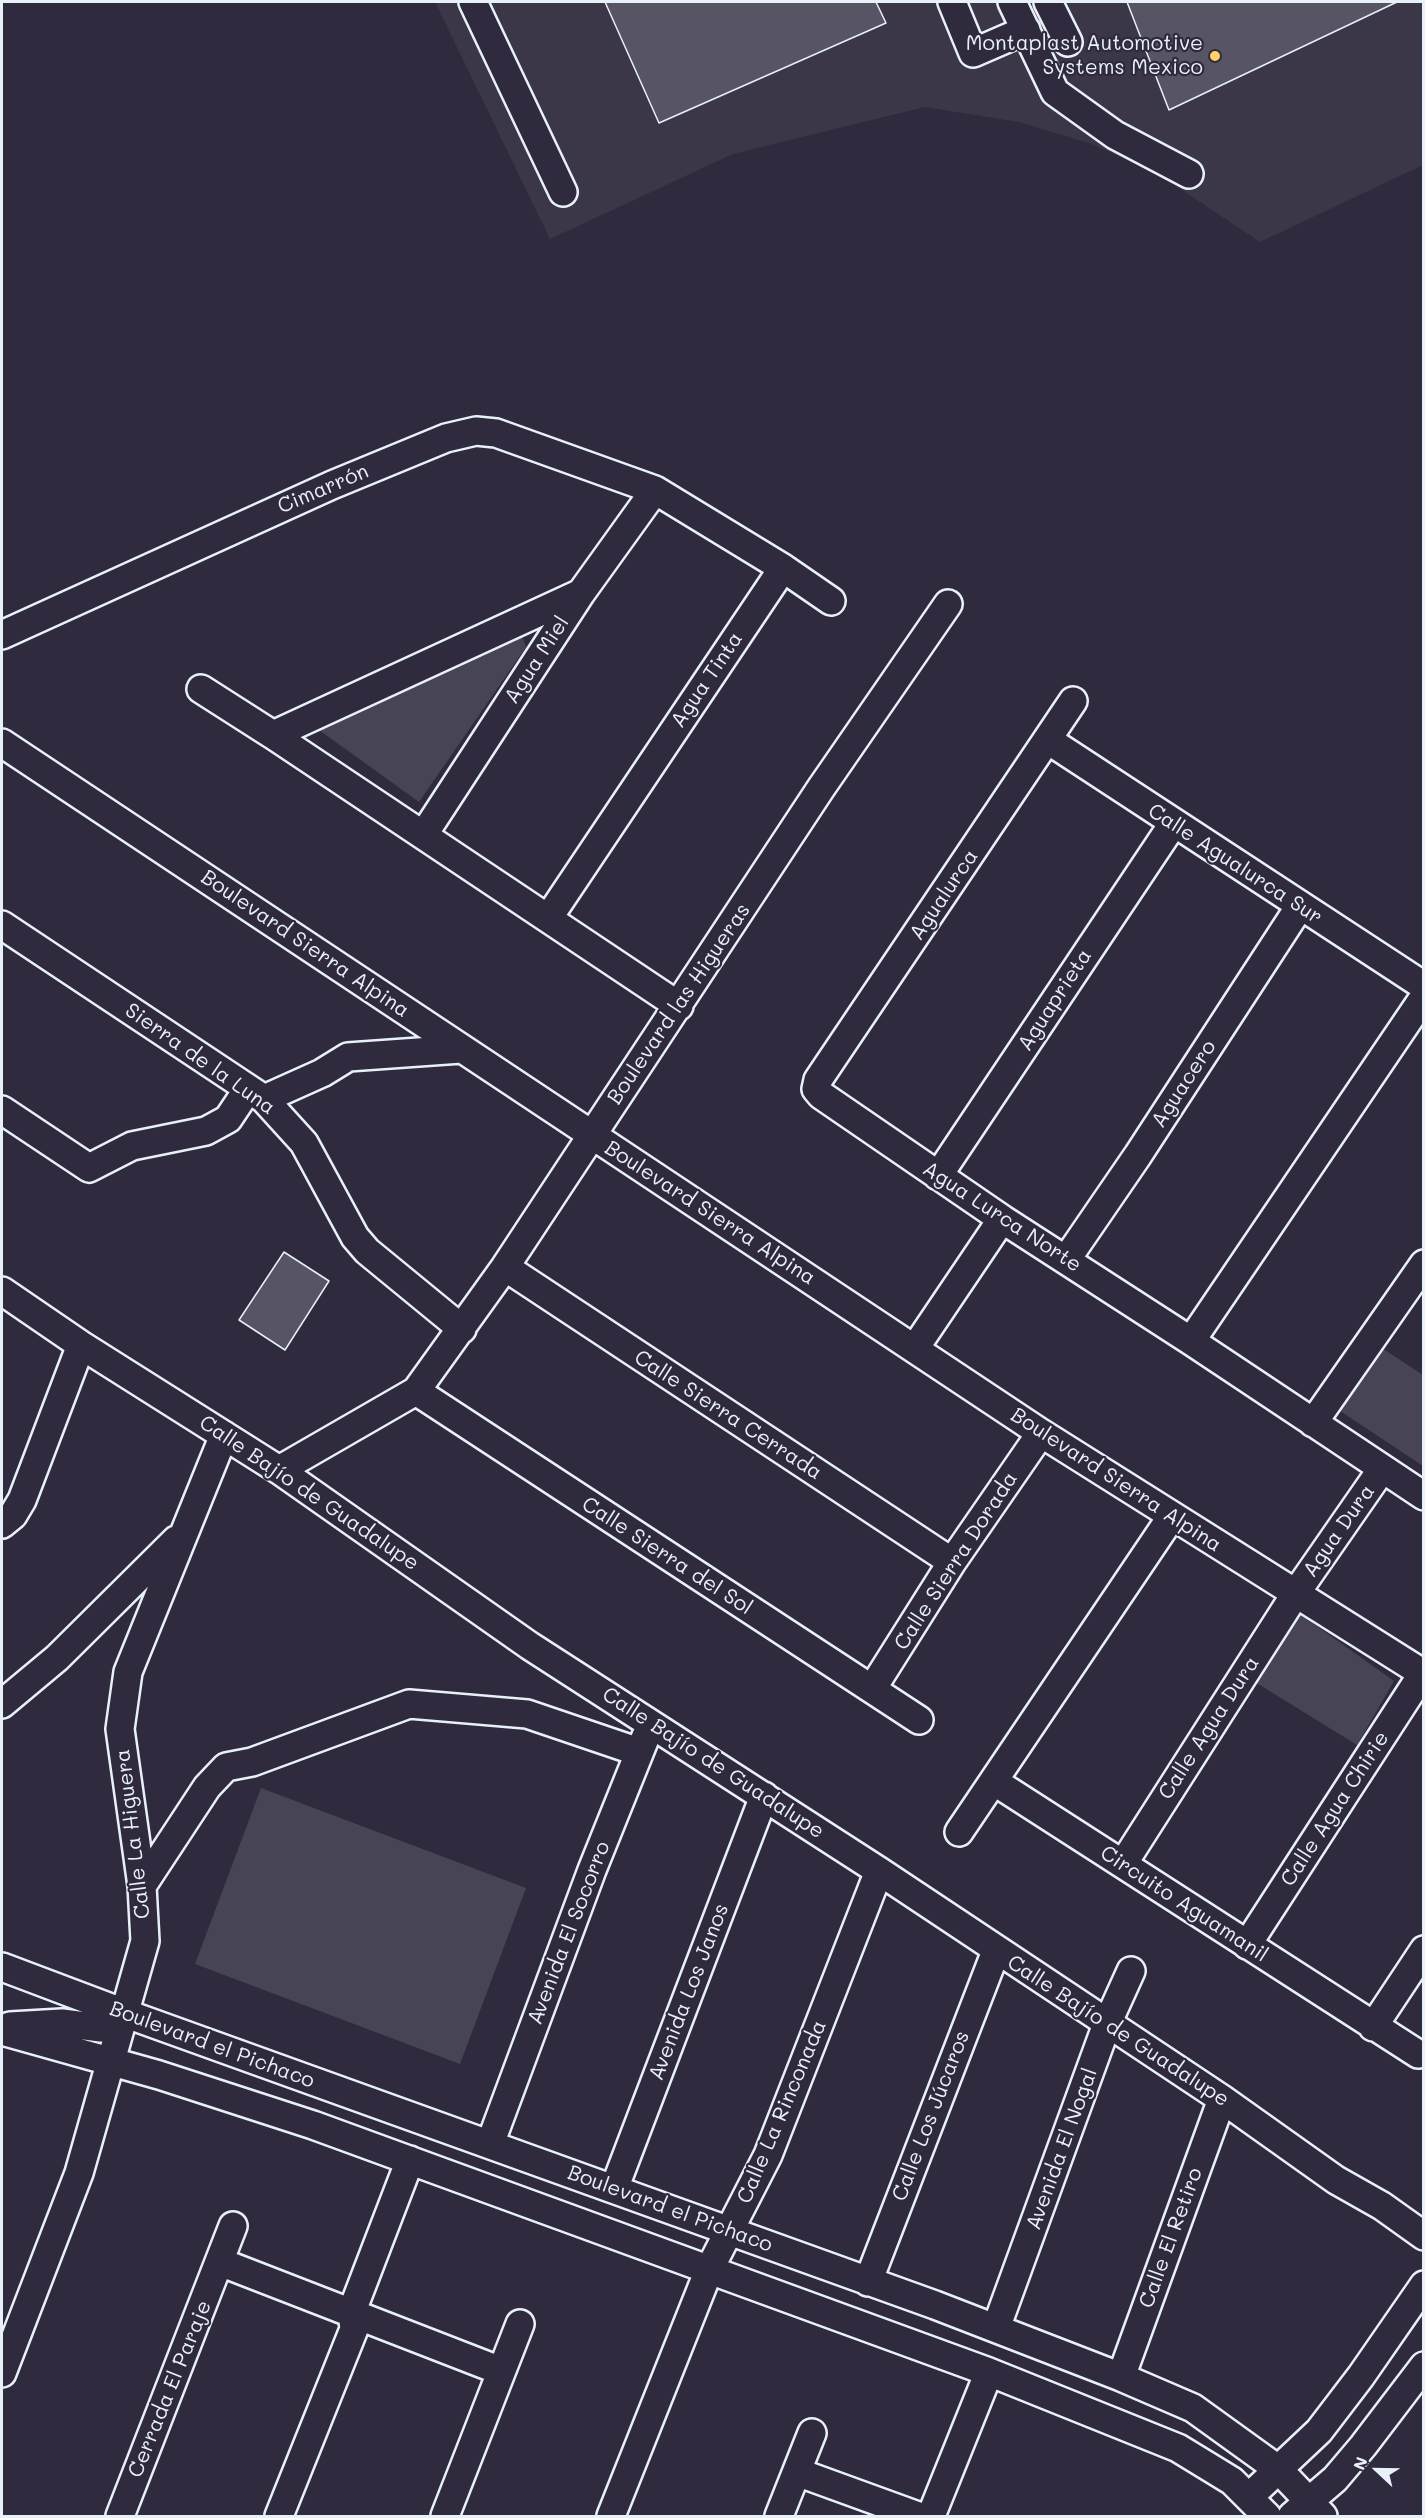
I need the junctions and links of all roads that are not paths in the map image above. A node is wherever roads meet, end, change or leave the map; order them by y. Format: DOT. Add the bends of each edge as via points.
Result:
graph roads {
  1 [pos="473,2"];
  2 [pos="952,2"];
  3 [pos="1012,2"];
  4 [pos="1048,2"];
  5 [pos="1026,30"];
  6 [pos="1068,42"];
  7 [pos="1189,174"];
  8 [pos="562,192"];
  9 [pos="655,490"];
  10 [pos="783,568"];
  11 [pos="581,593"];
  12 [pos="831,601"];
  13 [pos="948,604"];
  14 [pos="2,635"];
  15 [pos="201,689"];
  16 [pos="1073,701"];
  17 [pos="273,735"];
  18 [pos="1048,740"];
  19 [pos="2,743"];
  20 [pos="1173,824"];
  21 [pos="424,834"];
  22 [pos="1299,906"];
  23 [pos="549,917"];
  24 [pos="2,926"];
  25 [pos="1424,987"];
  26 [pos="1424,997"];
  27 [pos="679,1006"];
  28 [pos="461,1049"];
  29 [pos="816,1089"];
  30 [pos="256,1094"];
  31 [pos="2,1110"];
  32 [pos="592,1135"];
  33 [pos="938,1176"];
  34 [pos="1002,1219"];
  35 [pos="1066,1260"];
  36 [pos="1424,1264"];
  37 [pos="505,1267"];
  38 [pos="2,1291"];
  39 [pos="462,1329"];
  40 [pos="1191,1341"];
  41 [pos="81,1345"];
  42 [pos="915,1348"];
  43 [pos="416,1391"];
  44 [pos="1313,1423"];
  45 [pos="1041,1433"];
  46 [pos="224,1435"];
  47 [pos="1382,1469"];
  48 [pos="279,1470"];
  49 [pos="1424,1496"];
  50 [pos="1172,1516"];
  51 [pos="2,1524"];
  52 [pos="188,1528"];
  53 [pos="952,1562"];
  54 [pos="1296,1593"];
  55 [pos="1423,1674"];
  56 [pos="872,1689"];
  57 [pos="2,1704"];
  58 [pos="919,1720"];
  59 [pos="651,1722"];
  60 [pos="639,1752"];
  61 [pos="995,1782"];
  62 [pos="764,1796"];
  63 [pos="959,1832"];
  64 [pos="1123,1864"];
  65 [pos="879,1871"];
  66 [pos="142,1886"];
  67 [pos="1247,1945"];
  68 [pos="1424,1950"];
  69 [pos="996,1951"];
  70 [pos="2,1967"];
  71 [pos="1131,1971"];
  72 [pos="124,2013"];
  73 [pos="1107,2024"];
  74 [pos="1372,2027"];
  75 [pos="2,2028"];
  76 [pos="1418,2054"];
  77 [pos="109,2061"];
  78 [pos="1222,2100"];
  79 [pos="490,2144"];
  80 [pos="417,2163"];
  81 [pos="614,2189"];
  82 [pos="233,2226"];
  83 [pos="730,2230"];
  84 [pos="1424,2236"];
  85 [pos="219,2262"];
  86 [pos="709,2271"];
  87 [pos="868,2282"];
  88 [pos="1424,2285"];
  89 [pos="358,2319"];
  90 [pos="520,2324"];
  91 [pos="996,2328"];
  92 [pos="1424,2366"];
  93 [pos="501,2371"];
  94 [pos="2,2373"];
  95 [pos="998,2375"];
  96 [pos="1122,2377"];
  97 [pos="812,2433"];
  98 [pos="974,2436"];
  99 [pos="1279,2470"];
  100 [pos="796,2472"];
  101 [pos="1249,2497"];
  102 [pos="1308,2512"];
  103 [pos="120,2517"];
  104 [pos="279,2517"];
  105 [pos="445,2517"];
  106 [pos="611,2517"];
  107 [pos="779,2517"];
  108 [pos="918,2517"];
  109 [pos="931,2517"];
  110 [pos="951,2517"];
  111 [pos="1267,2517"];
  1 -- 8 [label="street"];
  2 -- 5 [label="street" via="973,53"];
  3 -- 5 [label="street"];
  4 -- 6 [label="street"];
  5 -- 7 [label="street" via="1055,92 1114,135"];
  9 -- 10 [label="street"];
  9 -- 11 [label="street, Agua Miel"];
  9 -- 14 [label="street, Cimarrón" via="496,433 476,431 446,438 332,485"];
  10 -- 12 [label="street"];
  10 -- 23 [label="street, Agua Tinta"];
  11 -- 17 [label="street"];
  11 -- 21 [label="street, Agua Miel"];
  13 -- 27 [label="street, Boulevard las Higueras" via="821,788"];
  15 -- 17 [label="street"];
  16 -- 18 [label="street, Agualurca"];
  17 -- 21 [label="street"];
  18 -- 20 [label="street, Calle Agualurca Sur"];
  18 -- 29 [label="street, Agualurca" via="818,1080"];
  19 -- 28 [label="street, Boulevard Sierra Alpina"];
  20 -- 22 [label="street, Calle Agualurca Sur"];
  20 -- 33 [label="street, Aguaprieta"];
  21 -- 23 [label="street"];
  22 -- 25 [label="street, Calle Agualurca Sur"];
  22 -- 35 [label="street, Aguacero"];
  23 -- 27 [label="street"];
  24 -- 30 [label="street, Sierra de la Luna"];
  26 -- 40 [label="street"];
  27 -- 32 [label="street, Boulevard las Higueras"];
  28 -- 30 [label="street" via="348,1057 322,1073"];
  28 -- 32 [label="street, Boulevard Sierra Alpina"];
  29 -- 33 [label="street, Agua Lurca Norte"];
  30 -- 31 [label="street" via="228,1119 206,1131 132,1146 89,1168"];
  30 -- 39 [label="street, Sierra de la Luna" via="304,1143 355,1237 367,1251"];
  32 -- 37 [label="street, Boulevard las Higueras"];
  32 -- 42 [label="street, Boulevard Sierra Alpina"];
  33 -- 34 [label="street, Agua Lurca Norte"];
  34 -- 35 [label="street, Agua Lurca Norte"];
  34 -- 42 [label="street"];
  35 -- 40 [label="street, Agua Lurca Norte"];
  36 -- 44 [label="street"];
  37 -- 39 [label="street, Boulevard las Higueras"];
  37 -- 53 [label="street, Calle Sierra Cerrada"];
  38 -- 41 [label="street, Calle Bajío de Guadalupe"];
  39 -- 43 [label="street, Boulevard las Higueras"];
  40 -- 44 [label="street, Agua Lurca Norte"];
  41 -- 46 [label="street, Calle Bajío de Guadalupe"];
  41 -- 51 [label="street" via="22,1500"];
  42 -- 45 [label="street, Boulevard Sierra Alpina"];
  43 -- 48 [label="street, Boulevard las Higueras"];
  43 -- 56 [label="street, Calle Sierra del Sol"];
  44 -- 47 [label="street, Agua Lurca Norte"];
  45 -- 50 [label="street, Boulevard Sierra Alpina"];
  45 -- 53 [label="street, Calle Sierra Dorada"];
  46 -- 48 [label="street, Calle Bajío de Guadalupe"];
  46 -- 52 [label="street, Calle La Higuera"];
  47 -- 49 [label="street, Agua Lurca Norte"];
  47 -- 54 [label="street, Agua Dura"];
  48 -- 59 [label="street, Calle Bajío de Guadalupe" via="530,1646"];
  50 -- 54 [label="street, Boulevard Sierra Alpina"];
  50 -- 61 [label="street"];
  52 -- 57 [label="street" via="57,1658"];
  52 -- 66 [label="street, Calle La Higuera" via="128,1672 120,1730"];
  53 -- 56 [label="street, Calle Sierra Dorada"];
  54 -- 55 [label="street, Boulevard Sierra Alpina"];
  54 -- 64 [label="street, Calle Agua Dura"];
  55 -- 67 [label="street, Calle Agua Chirie"];
  56 -- 58 [label="street, Calle Sierra del Sol"];
  59 -- 60 [label="street, Avenida El Socorro"];
  59 -- 62 [label="street, Calle Bajío de Guadalupe"];
  60 -- 66 [label="street" via="527,1714 409,1704 252,1762 226,1767 207,1787"];
  60 -- 79 [label="street, Avenida El Socorro"];
  61 -- 63 [label="street"];
  61 -- 64 [label="street, Circuito Aguamanil"];
  62 -- 65 [label="street, Calle Bajío de Guadalupe"];
  62 -- 81 [label="street, Avenida Los Janos"];
  64 -- 67 [label="street, Circuito Aguamanil"];
  65 -- 69 [label="street, Calle Bajío de Guadalupe"];
  65 -- 83 [label="street, Calle La Rinconada" via="768,2155"];
  66 -- 72 [label="street, Calle La Higuera" via="145,1941"];
  67 -- 74 [label="street, Circuito Aguamanil"];
  68 -- 74 [label="street"];
  69 -- 73 [label="street, Calle Bajío de Guadalupe"];
  69 -- 87 [label="street, Calle Los Júcaros"];
  70 -- 72 [label="street, Boulevard el Pichaco"];
  71 -- 73 [label="street, Avenida El Nogal"];
  72 -- 75 [label="street" via="113,2024 101,2028 62,2023"];
  72 -- 77 [label="street, Calle La Higuera"];
  72 -- 79 [label="street, Boulevard el Pichaco"];
  73 -- 78 [label="street, Calle Bajío de Guadalupe"];
  73 -- 91 [label="street, Avenida El Nogal"];
  74 -- 76 [label="street, Circuito Aguamanil"];
  75 -- 77 [label="street, Boulevard el Pichaco"];
  77 -- 80 [label="street, Boulevard el Pichaco" via="219,2094"];
  77 -- 94 [label="street, Calle La Higuera" via="79,2173"];
  78 -- 84 [label="street, Calle Bajío de Guadalupe"];
  78 -- 96 [label="street, Calle El Retiro"];
  79 -- 81 [label="street, Boulevard el Pichaco"];
  80 -- 86 [label="street, Boulevard el Pichaco"];
  80 -- 89 [label="street"];
  81 -- 83 [label="street, Boulevard el Pichaco"];
  82 -- 85 [label="street, Cerrada El Paraje"];
  83 -- 86 [label="street, Calle La Rinconada"];
  83 -- 87 [label="street, Boulevard el Pichaco"];
  85 -- 89 [label="street"];
  85 -- 103 [label="street, Cerrada El Paraje"];
  86 -- 95 [label="street, Boulevard el Pichaco"];
  86 -- 106 [label="street, Calle La Rinconada"];
  87 -- 91 [label="street, Boulevard el Pichaco"];
  88 -- 99 [label="street" via="1319,2431"];
  89 -- 93 [label="street"];
  89 -- 104 [label="street"];
  90 -- 93 [label="street"];
  91 -- 96 [label="street, Boulevard el Pichaco"];
  92 -- 102 [label="street"];
  93 -- 105 [label="street"];
  95 -- 98 [label="street"];
  95 -- 101 [label="street, Boulevard el Pichaco" via="1178,2448 1232,2481"];
  96 -- 99 [label="street, Boulevard el Pichaco" via="1193,2408"];
  97 -- 100 [label="street"];
  98 -- 109 [label="street"];
  98 -- 110 [label="street"];
  99 -- 101 [label="street"];
  99 -- 102 [label="street, Boulevard el Pichaco"];
  100 -- 107 [label="street"];
  100 -- 108 [label="street"];
  101 -- 111 [label="street, Boulevard el Pichaco"];
}
